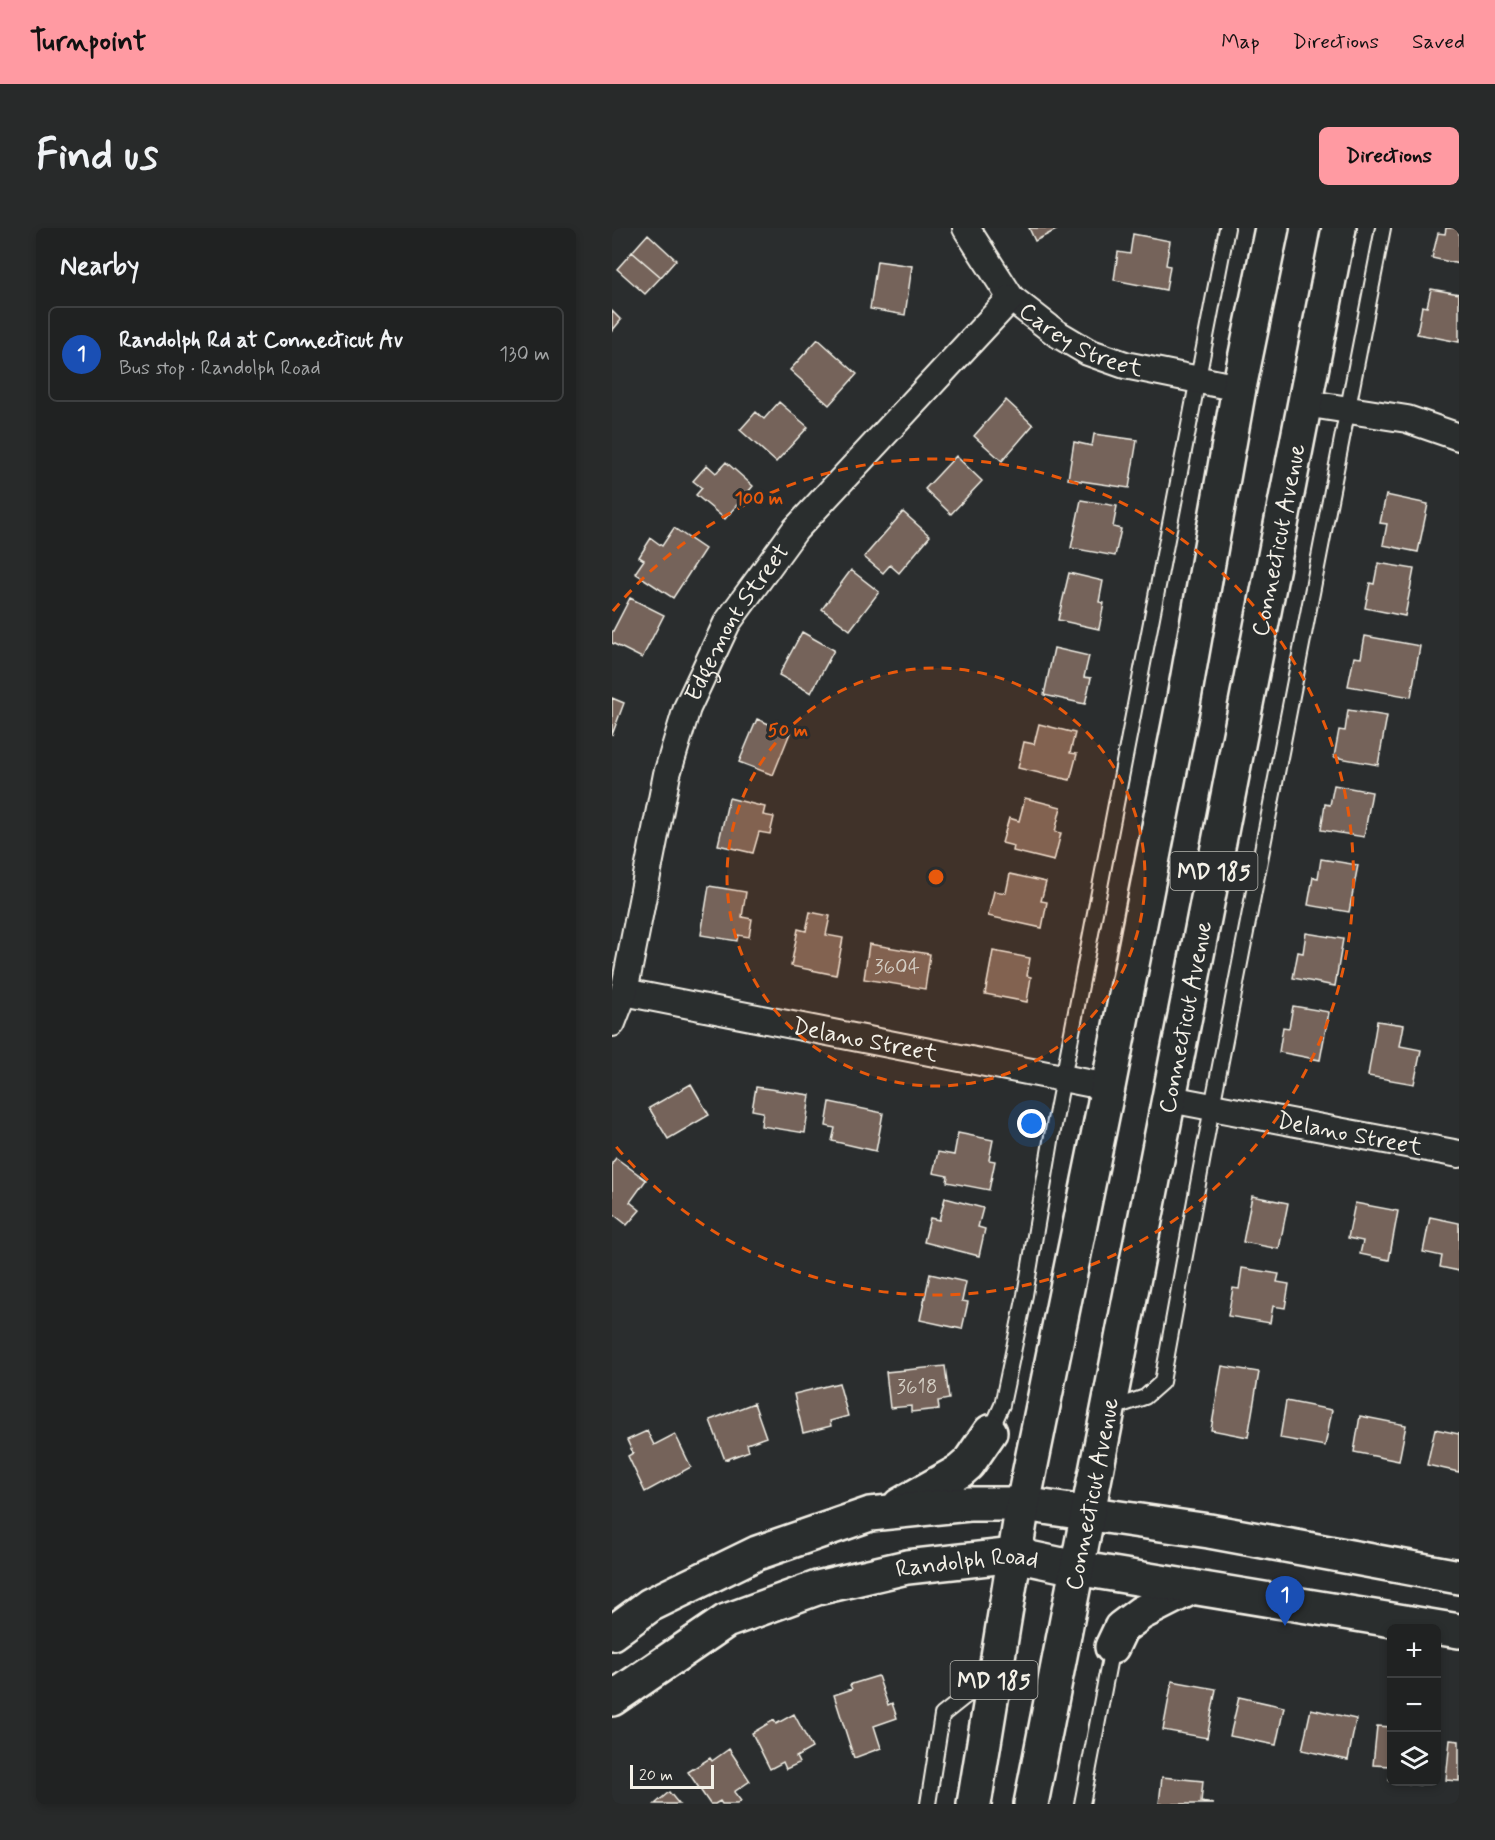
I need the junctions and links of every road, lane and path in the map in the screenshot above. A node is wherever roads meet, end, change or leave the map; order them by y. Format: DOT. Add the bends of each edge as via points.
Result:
graph roads {
  1 [pos="966,228"];
  2 [pos="1227,228"];
  3 [pos="1272,228"];
  4 [pos="1339,228"];
  5 [pos="1383,228"];
  6 [pos="1011,298"];
  7 [pos="1197,379"];
  8 [pos="1239,388"];
  9 [pos="1304,403"];
  10 [pos="1347,410"];
  11 [pos="1459,437"];
  12 [pos="624,992"];
  13 [pos="612,1023"];
  14 [pos="1063,1078"];
  15 [pos="1108,1087"];
  16 [pos="1170,1099"];
  17 [pos="1212,1107"];
  18 [pos="1459,1154"];
  19 [pos="1108,1409"];
  20 [pos="990,1432"];
  21 [pos="1023,1504"];
  22 [pos="887,1512"];
  23 [pos="1087,1515"];
  24 [pos="1015,1556"];
  25 [pos="1076,1568"];
  26 [pos="1459,1577"];
  27 [pos="1192,1587"];
  28 [pos="1459,1631"];
  29 [pos="612,1633"];
  30 [pos="1112,1647"];
  31 [pos="995,1672"];
  32 [pos="612,1699"];
  33 [pos="928,1804"];
  34 [pos="974,1804"];
  35 [pos="1031,1804"];
  36 [pos="1082,1804"];
  1 -- 6 [label="street, Carey Street"];
  2 -- 7 [label="lane"];
  3 -- 8 [label="main road, MD 185"];
  4 -- 9 [label="main road, Connecticut Avenue / MD 185"];
  5 -- 10 [label="lane"];
  6 -- 7 [label="street, Carey Street" via="1088,352 1125,365"];
  6 -- 12 [label="street, Edgemont Street" via="795,530 727,623 687,708 667,774"];
  7 -- 8 [label="street, Carey Street"];
  7 -- 14 [label="lane"];
  8 -- 15 [label="main road, MD 185" via="1183,704"];
  9 -- 10 [label="street"];
  9 -- 16 [label="main road, Connecticut Avenue / MD 185"];
  10 -- 11 [label="street" via="1407,419"];
  10 -- 17 [label="lane"];
  12 -- 13 [label="street, Edgemont Street"];
  12 -- 14 [label="street, Delano Street"];
  14 -- 15 [label="street, Delano Street"];
  14 -- 20 [label="lane" via="1023,1306 1002,1405"];
  15 -- 21 [label="main road, MD 185"];
  16 -- 17 [label="street, Delano Street"];
  16 -- 19 [label="main road, Connecticut Avenue / MD 185"];
  17 -- 18 [label="street, Delano Street"];
  17 -- 19 [label="lane" via="1162,1382 1145,1397"];
  19 -- 23 [label="main road, Connecticut Avenue / MD 185"];
  20 -- 22 [label="main road" via="960,1472"];
  21 -- 22 [label="main road" via="969,1504"];
  21 -- 23 [label="main road"];
  21 -- 24 [label="main road, MD 185"];
  22 -- 29 [label="main road" via="870,1514 757,1553 650,1605"];
  23 -- 25 [label="main road, Connecticut Avenue / MD 185"];
  23 -- 26 [label="main road" via="1209,1532"];
  24 -- 25 [label="main road, Randolph Road"];
  24 -- 31 [label="main road, MD 185"];
  24 -- 32 [label="main road, Randolph Road" via="907,1566 817,1588 726,1621"];
  25 -- 27 [label="main road, Randolph Road"];
  25 -- 35 [label="main road, Connecticut Avenue / MD 185"];
  27 -- 28 [label="main road, Randolph Road"];
  27 -- 30 [label="main road" via="1120,1628"];
  30 -- 36 [label="lane"];
  31 -- 33 [label="lane" via="942,1714"];
  31 -- 34 [label="main road, MD 185"];
}
